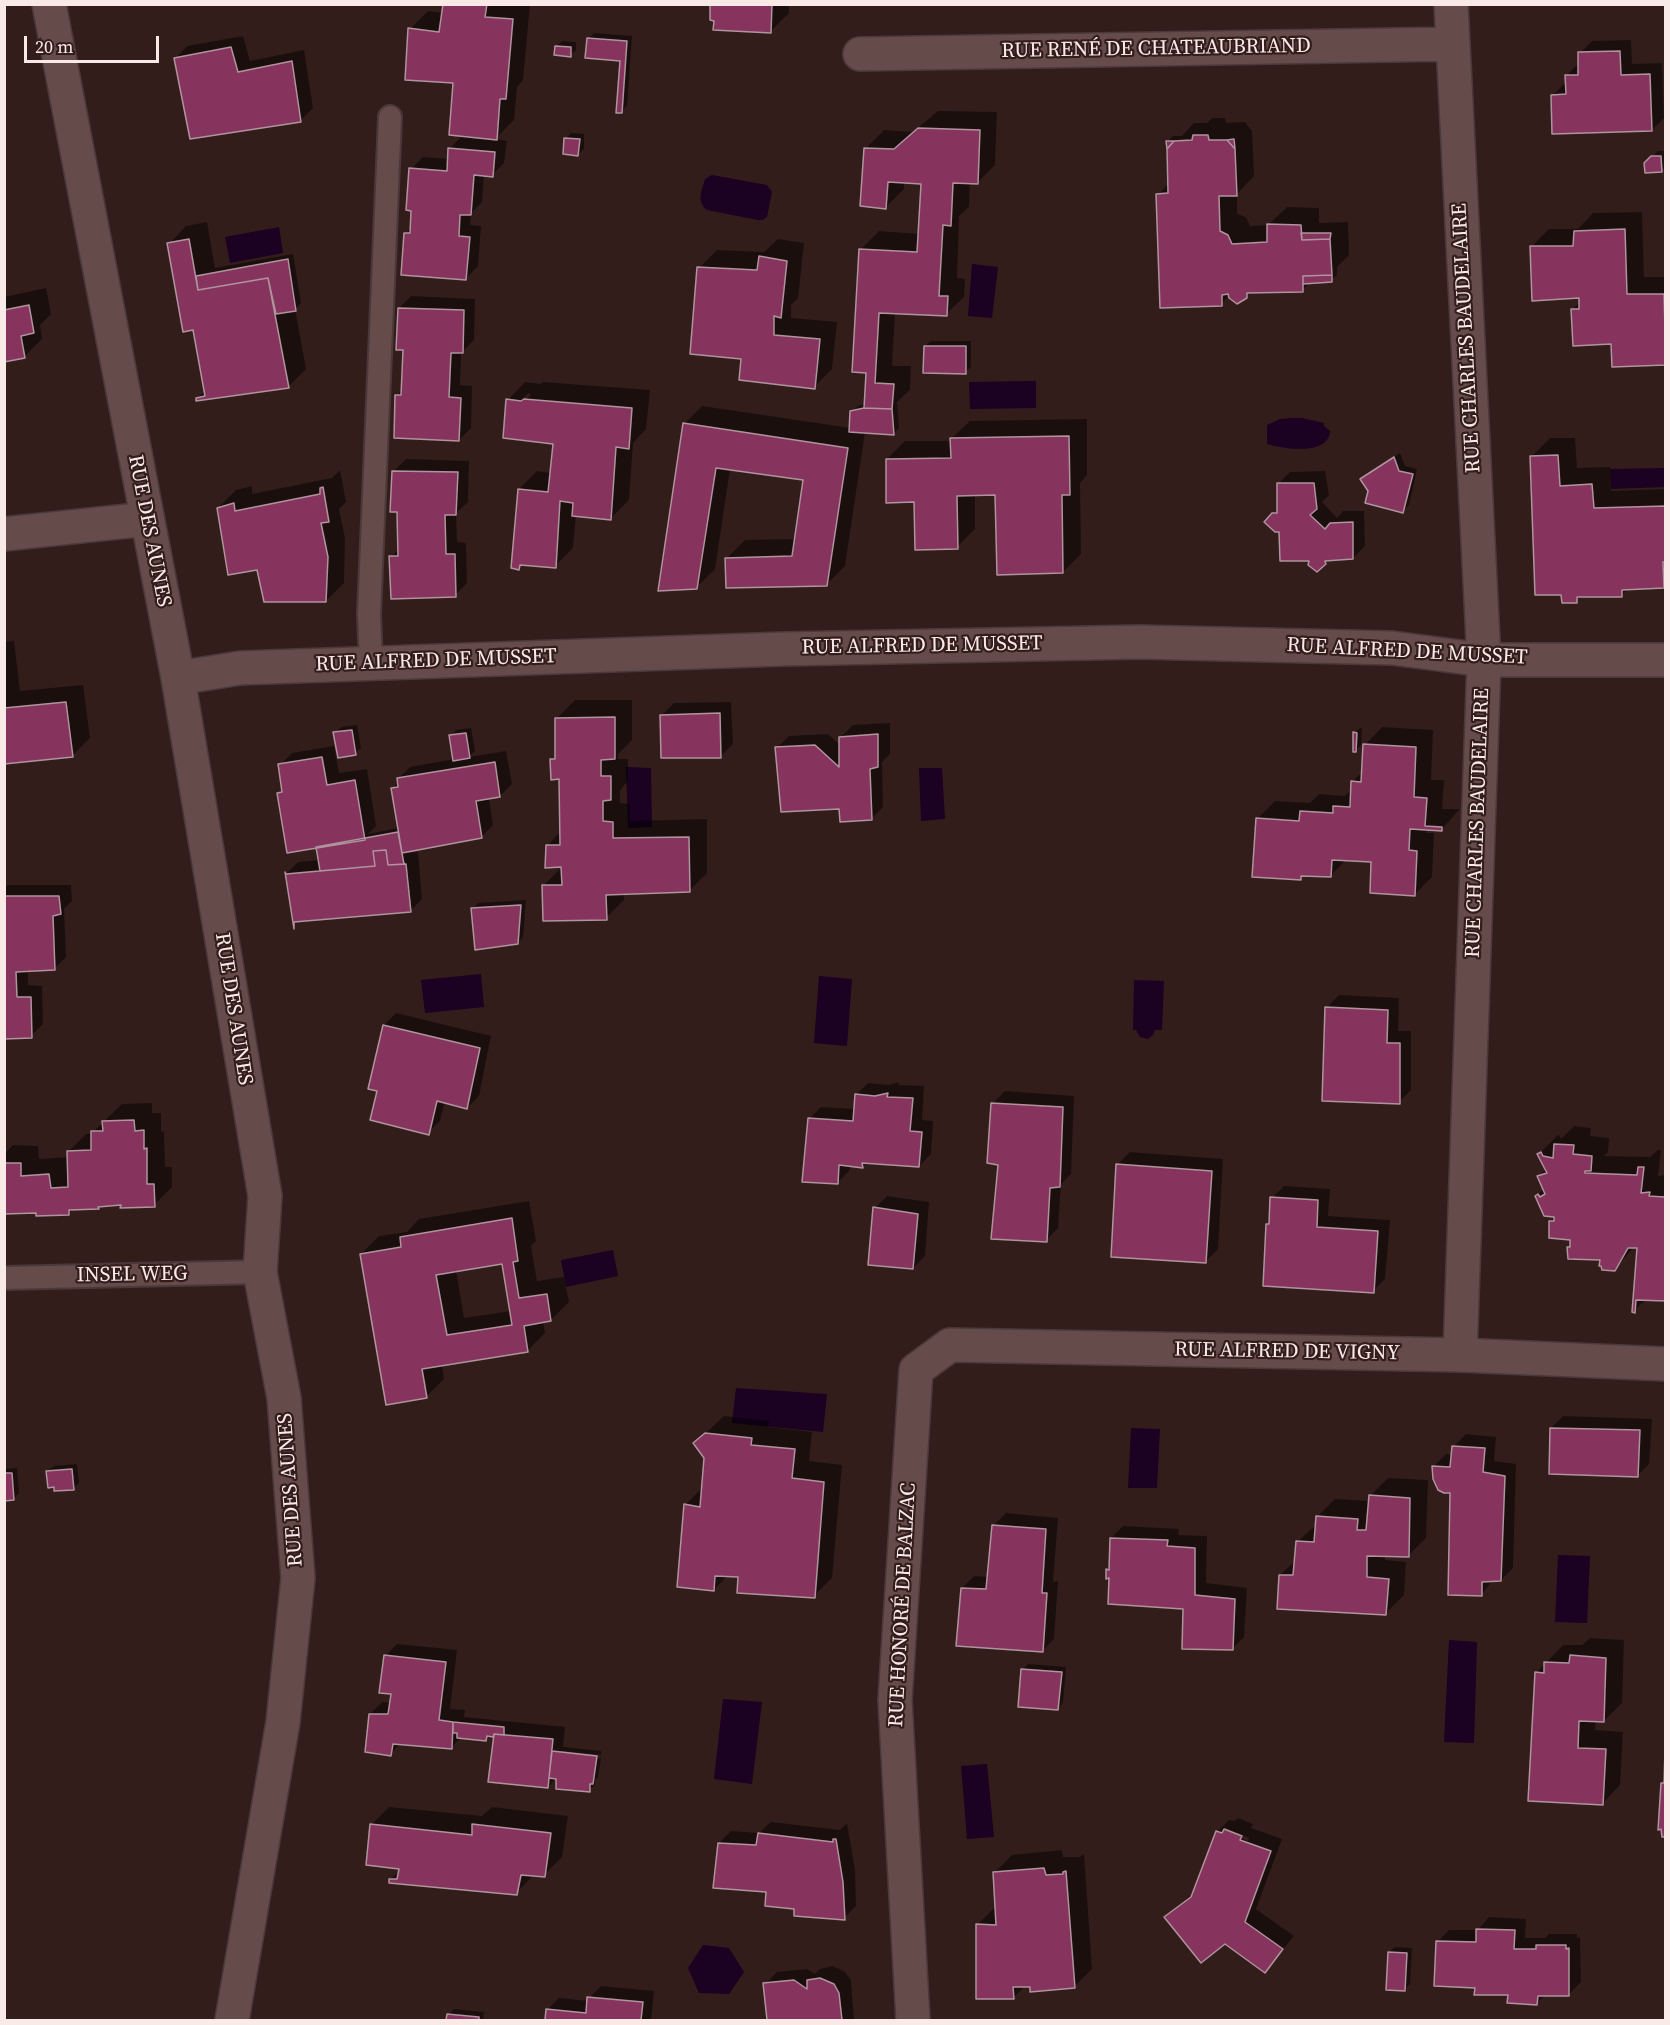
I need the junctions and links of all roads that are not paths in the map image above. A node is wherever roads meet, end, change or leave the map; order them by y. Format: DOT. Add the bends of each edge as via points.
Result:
graph roads {
  1 [pos="49,4"];
  2 [pos="1451,4"];
  3 [pos="1452,44"];
  4 [pos="860,54"];
  5 [pos="390,117"];
  6 [pos="147,519"];
  7 [pos="4,534"];
  8 [pos="1484,660"];
  9 [pos="1665,660"];
  10 [pos="371,663"];
  11 [pos="178,678"];
  12 [pos="260,1272"];
  13 [pos="4,1278"];
  14 [pos="1460,1355"];
  15 [pos="1665,1364"];
  16 [pos="916,1370"];
  17 [pos="232,2020"];
  18 [pos="913,2020"];
  1 -- 6 [label="street, RUE DES AUNES"];
  2 -- 3 [label="street, RUE CHARLES BAUDELAIRE"];
  3 -- 4 [label="street, RUE RENÉ DE CHATEAUBRIAND"];
  3 -- 8 [label="street, RUE CHARLES BAUDELAIRE"];
  5 -- 10 [label="lane" via="369,614"];
  6 -- 7 [label="street"];
  6 -- 11 [label="street, RUE DES AUNES"];
  8 -- 9 [label="street, RUE ALFRED DE MUSSET"];
  8 -- 10 [label="street, RUE ALFRED DE MUSSET" via="1392,648 1139,642"];
  8 -- 14 [label="street, RUE CHARLES BAUDELAIRE"];
  10 -- 11 [label="street, RUE ALFRED DE MUSSET" via="240,668"];
  11 -- 12 [label="street, RUE DES AUNES" via="265,1196"];
  12 -- 13 [label="lane, INSEL WEG"];
  12 -- 17 [label="street, RUE DES AUNES" via="284,1398 298,1578 283,1722"];
  14 -- 15 [label="street, RUE ALFRED DE VIGNY"];
  14 -- 16 [label="street, RUE ALFRED DE VIGNY" via="950,1345"];
  16 -- 18 [label="street, RUE HONORÉ DE BALZAC" via="895,1700"];
}
